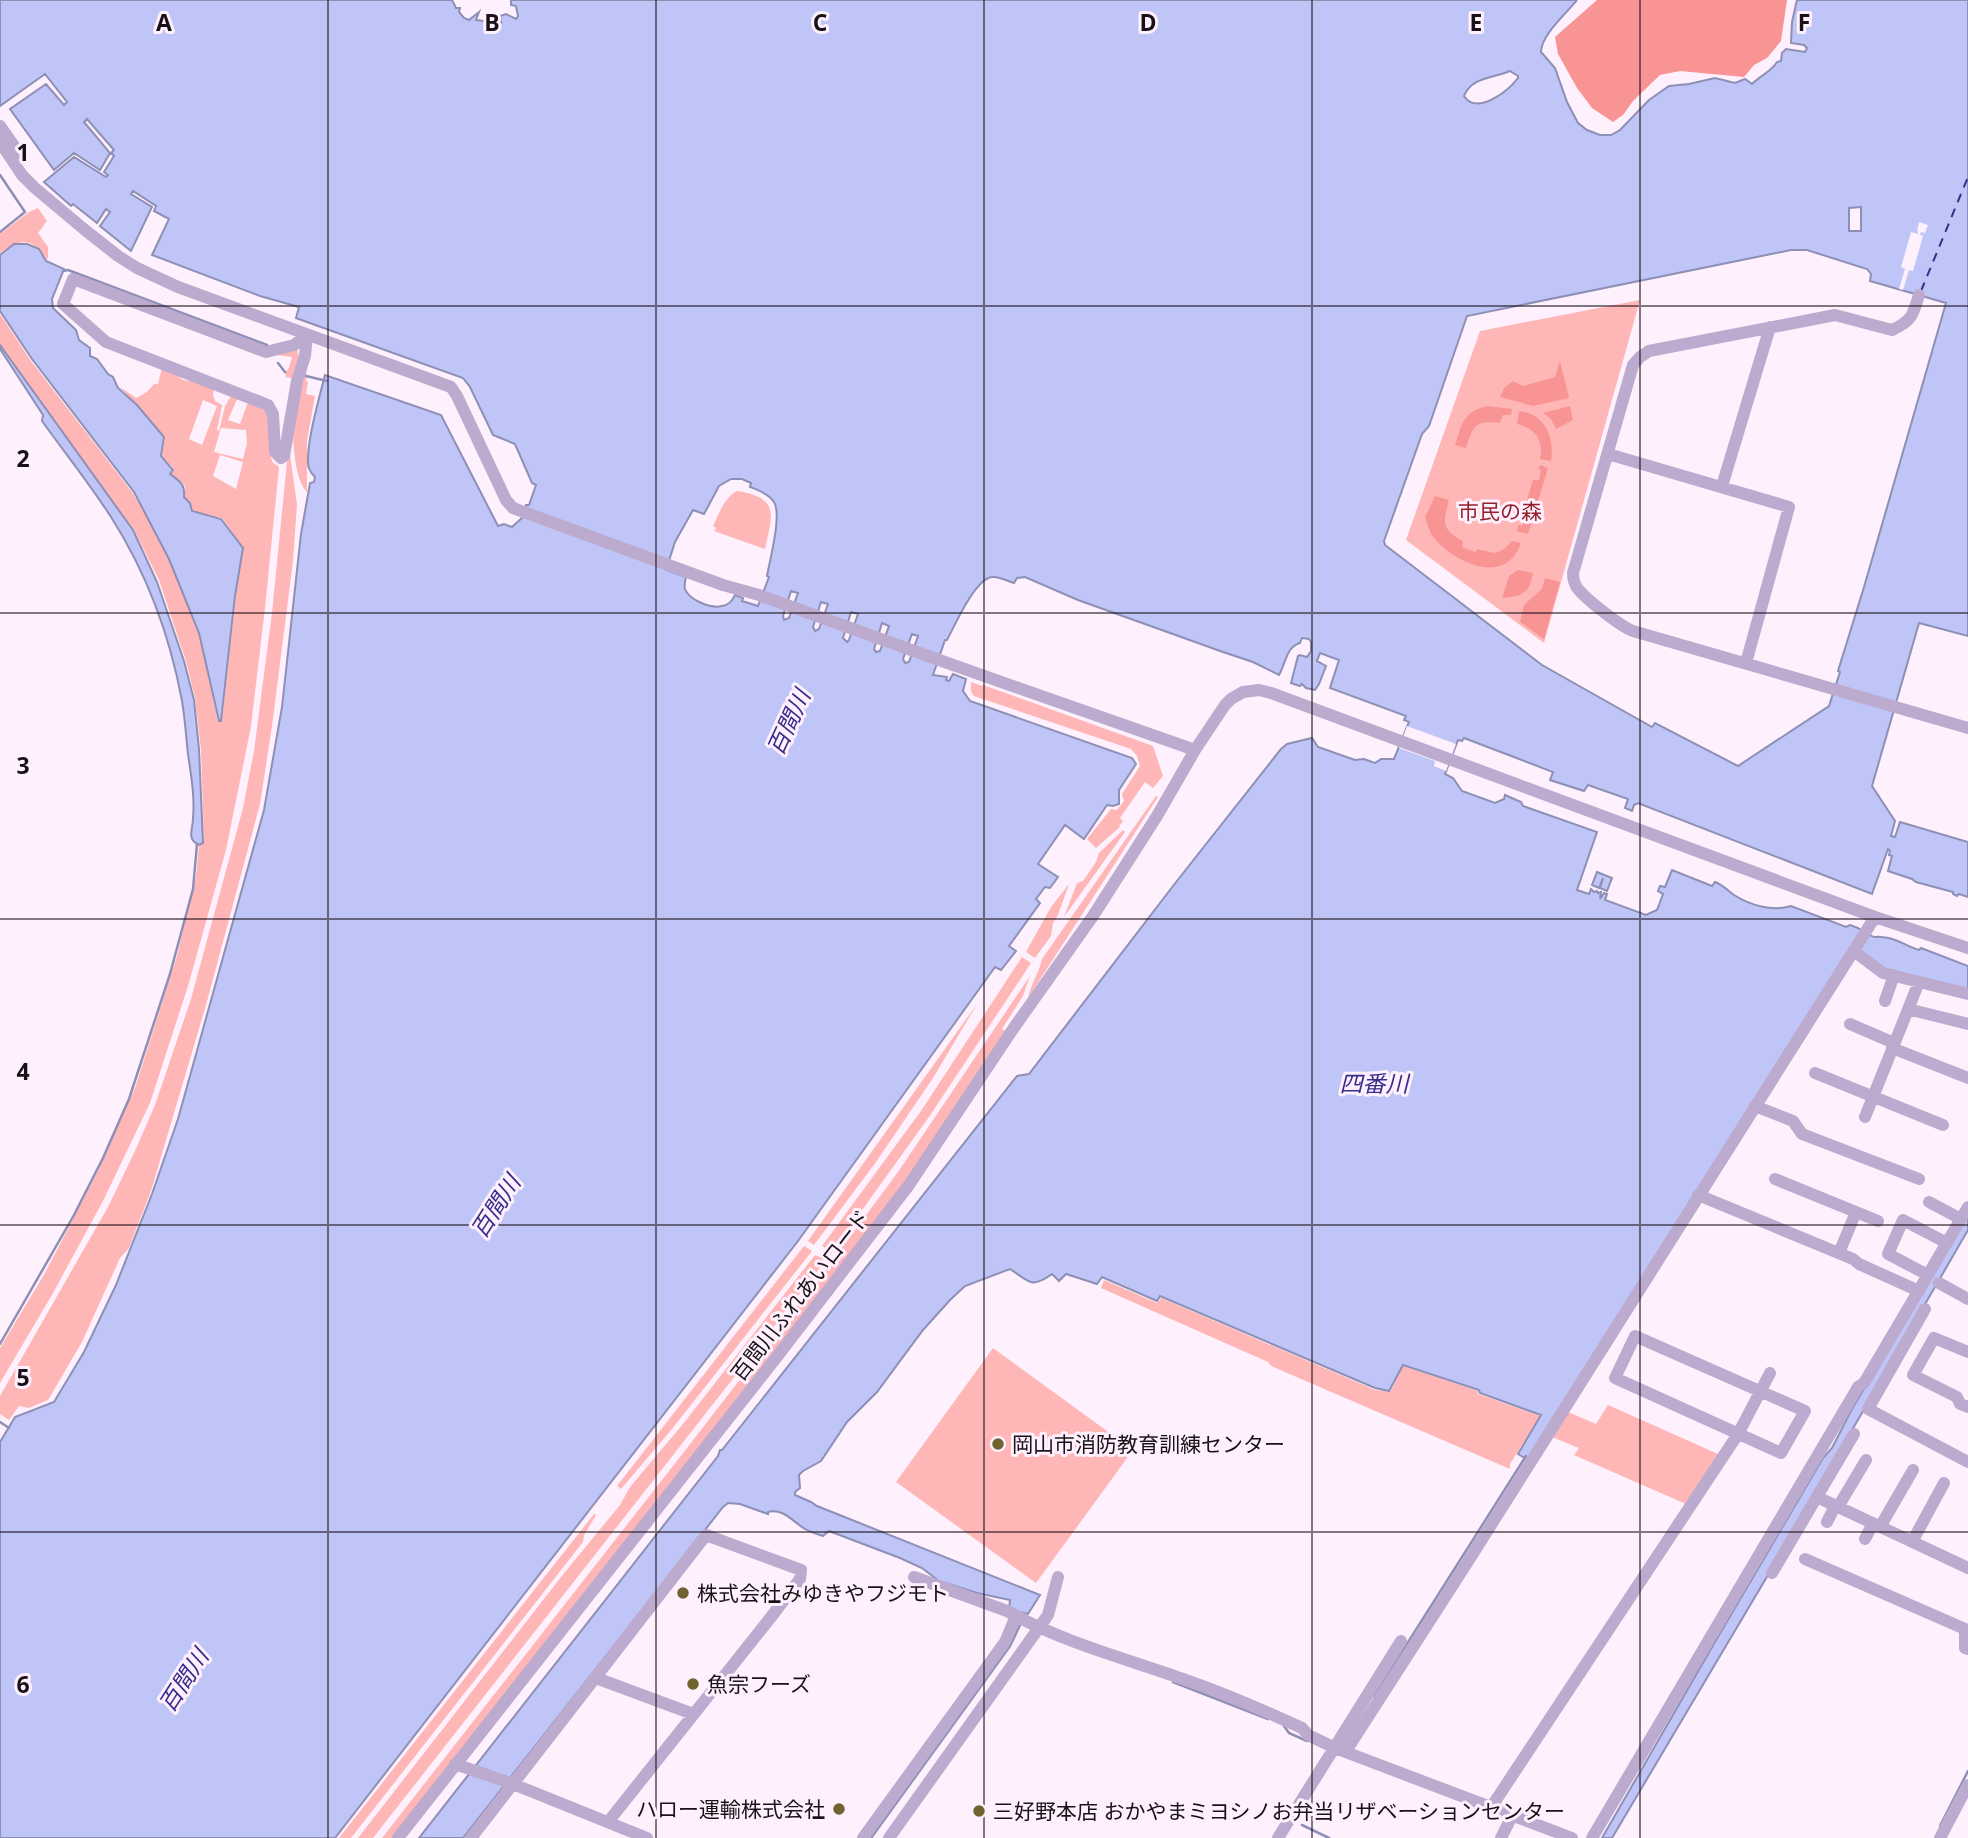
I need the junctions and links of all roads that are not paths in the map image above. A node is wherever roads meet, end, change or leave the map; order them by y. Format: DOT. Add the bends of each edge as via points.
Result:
graph roads {
  1 [pos="0,126"];
  2 [pos="0,142"];
  3 [pos="19,153"];
  4 [pos="1919,295"];
  5 [pos="1770,327"];
  6 [pos="307,335"];
  7 [pos="1608,454"];
  8 [pos="1722,486"];
  9 [pos="1746,663"];
  10 [pos="1966,727"];
  11 [pos="1195,750"];
  12 [pos="1875,917"];
  13 [pos="1968,948"];
  14 [pos="1856,951"];
  15 [pos="1894,975"];
  16 [pos="1919,982"];
  17 [pos="1968,994"];
  18 [pos="1885,1001"];
  19 [pos="1908,1009"];
  20 [pos="1850,1024"];
  21 [pos="1968,1024"];
  22 [pos="1893,1046"];
  23 [pos="1815,1073"];
  24 [pos="1968,1078"];
  25 [pos="1873,1096"];
  26 [pos="1755,1106"];
  27 [pos="1865,1117"];
  28 [pos="1943,1125"];
  29 [pos="1774,1179"];
  30 [pos="1919,1179"];
  31 [pos="1698,1195"];
  32 [pos="1929,1202"];
  33 [pos="1968,1207"];
  34 [pos="1856,1212"];
  35 [pos="1961,1219"];
  36 [pos="1878,1221"];
  37 [pos="1947,1243"];
  38 [pos="1839,1253"];
  39 [pos="1928,1275"];
  40 [pos="1939,1283"];
  41 [pos="1919,1291"];
  42 [pos="1968,1299"];
  43 [pos="1925,1309"];
  44 [pos="1968,1352"];
  45 [pos="1770,1373"];
  46 [pos="1761,1391"];
  47 [pos="1968,1407"];
  48 [pos="1738,1434"];
  49 [pos="1854,1434"];
  50 [pos="1866,1460"];
  51 [pos="1968,1462"];
  52 [pos="1913,1470"];
  53 [pos="1944,1483"];
  54 [pos="1817,1497"];
  55 [pos="1837,1506"];
  56 [pos="1827,1522"];
  57 [pos="1877,1525"];
  58 [pos="1865,1539"];
  59 [pos="1912,1542"];
  60 [pos="1805,1559"];
  61 [pos="1968,1568"];
  62 [pos="1772,1573"];
  63 [pos="914,1577"];
  64 [pos="1058,1577"];
  65 [pos="1020,1619"];
  66 [pos="1039,1627"];
  67 [pos="1401,1641"];
  68 [pos="1968,1649"];
  69 [pos="1391,1670"];
  70 [pos="596,1678"];
  71 [pos="693,1714"];
  72 [pos="1340,1749"];
  73 [pos="455,1764"];
  74 [pos="509,1783"];
  75 [pos="1968,1785"];
  76 [pos="1492,1806"];
  77 [pos="1513,1814"];
  78 [pos="608,1822"];
  79 [pos="398,1838"];
  80 [pos="471,1838"];
  81 [pos="648,1838"];
  82 [pos="863,1838"];
  83 [pos="889,1838"];
  84 [pos="1278,1838"];
  85 [pos="1501,1838"];
  86 [pos="1572,1838"];
  87 [pos="1592,1838"];
  88 [pos="1940,1838"];
  1 -- 3 [label="street"];
  2 -- 6 [label="street" via="35,188 127,262 178,287"];
  4 -- 5 [label="street" via="1907,323 1892,330 1835,315"];
  5 -- 7 [label="street" via="1649,351 1640,357 1633,366"];
  5 -- 8 [label="street"];
  6 -- 6 [label="street" via="294,345 266,352 73,279 63,304 106,342 268,405 274,414 275,452 281,458"];
  6 -- 11 [label="street" via="451,387 506,500 520,512"];
  7 -- 8 [label="street"];
  7 -- 9 [label="street" via="1573,573 1577,588 1626,628"];
  8 -- 9 [label="street" via="1789,507"];
  9 -- 10 [label="street"];
  11 -- 12 [label="street, 百間川ふれあいロード" via="1236,695 1250,690 1271,693"];
  11 -- 73 [label="street, 百間川ふれあいロード" via="1093,916 909,1185"];
  12 -- 13 [label="street, 百間川ふれあいロード"];
  12 -- 14 [label="street"];
  14 -- 15 [label="street" via="1883,973"];
  14 -- 26 [label="street"];
  15 -- 16 [label="street"];
  15 -- 18 [label="street"];
  16 -- 17 [label="street"];
  16 -- 19 [label="street"];
  19 -- 21 [label="street"];
  19 -- 22 [label="street"];
  20 -- 22 [label="street"];
  22 -- 24 [label="street"];
  22 -- 25 [label="street"];
  23 -- 25 [label="street"];
  25 -- 27 [label="street"];
  25 -- 28 [label="street"];
  26 -- 30 [label="street" via="1793,1121 1802,1134"];
  26 -- 31 [label="street"];
  29 -- 34 [label="street"];
  31 -- 38 [label="street"];
  31 -- 69 [label="street" via="1467,1563"];
  32 -- 35 [label="street"];
  33 -- 35 [label="street"];
  34 -- 36 [label="street"];
  34 -- 38 [label="street"];
  35 -- 37 [label="street"];
  37 -- 39 [label="street"];
  37 -- 39 [label="street" via="1903,1220 1888,1254"];
  38 -- 41 [label="street"];
  39 -- 41 [label="street"];
  40 -- 42 [label="street"];
  41 -- 87 [label="street"];
  43 -- 51 [label="street" via="1868,1409"];
  44 -- 47 [label="street" via="1934,1338 1913,1374"];
  45 -- 46 [label="street"];
  46 -- 48 [label="street"];
  46 -- 48 [label="street" via="1805,1411 1781,1453"];
  46 -- 48 [label="street" via="1635,1336 1615,1378"];
  48 -- 76 [label="street"];
  49 -- 54 [label="street"];
  50 -- 55 [label="street"];
  52 -- 57 [label="street"];
  53 -- 59 [label="street"];
  54 -- 55 [label="street"];
  54 -- 62 [label="street"];
  55 -- 56 [label="street"];
  55 -- 57 [label="street"];
  57 -- 58 [label="street"];
  57 -- 59 [label="street"];
  59 -- 61 [label="street"];
  60 -- 68 [label="street" via="1965,1629"];
  63 -- 65 [label="street"];
  64 -- 66 [label="street" via="1048,1615"];
  65 -- 66 [label="street"];
  65 -- 82 [label="street"];
  66 -- 72 [label="street" via="1185,1679"];
  66 -- 83 [label="street"];
  67 -- 69 [label="street"];
  69 -- 72 [label="street"];
  70 -- 71 [label="street"];
  70 -- 71 [label="street" via="706,1535 801,1570 793,1589"];
  70 -- 74 [label="street"];
  71 -- 78 [label="street"];
  72 -- 76 [label="street"];
  72 -- 84 [label="street"];
  73 -- 74 [label="street"];
  73 -- 79 [label="street, 百間川ふれあいロード"];
  74 -- 78 [label="street"];
  74 -- 80 [label="street"];
  75 -- 88 [label="street"];
  76 -- 77 [label="street"];
  77 -- 85 [label="street"];
  77 -- 86 [label="street"];
  78 -- 81 [label="street"];
}
